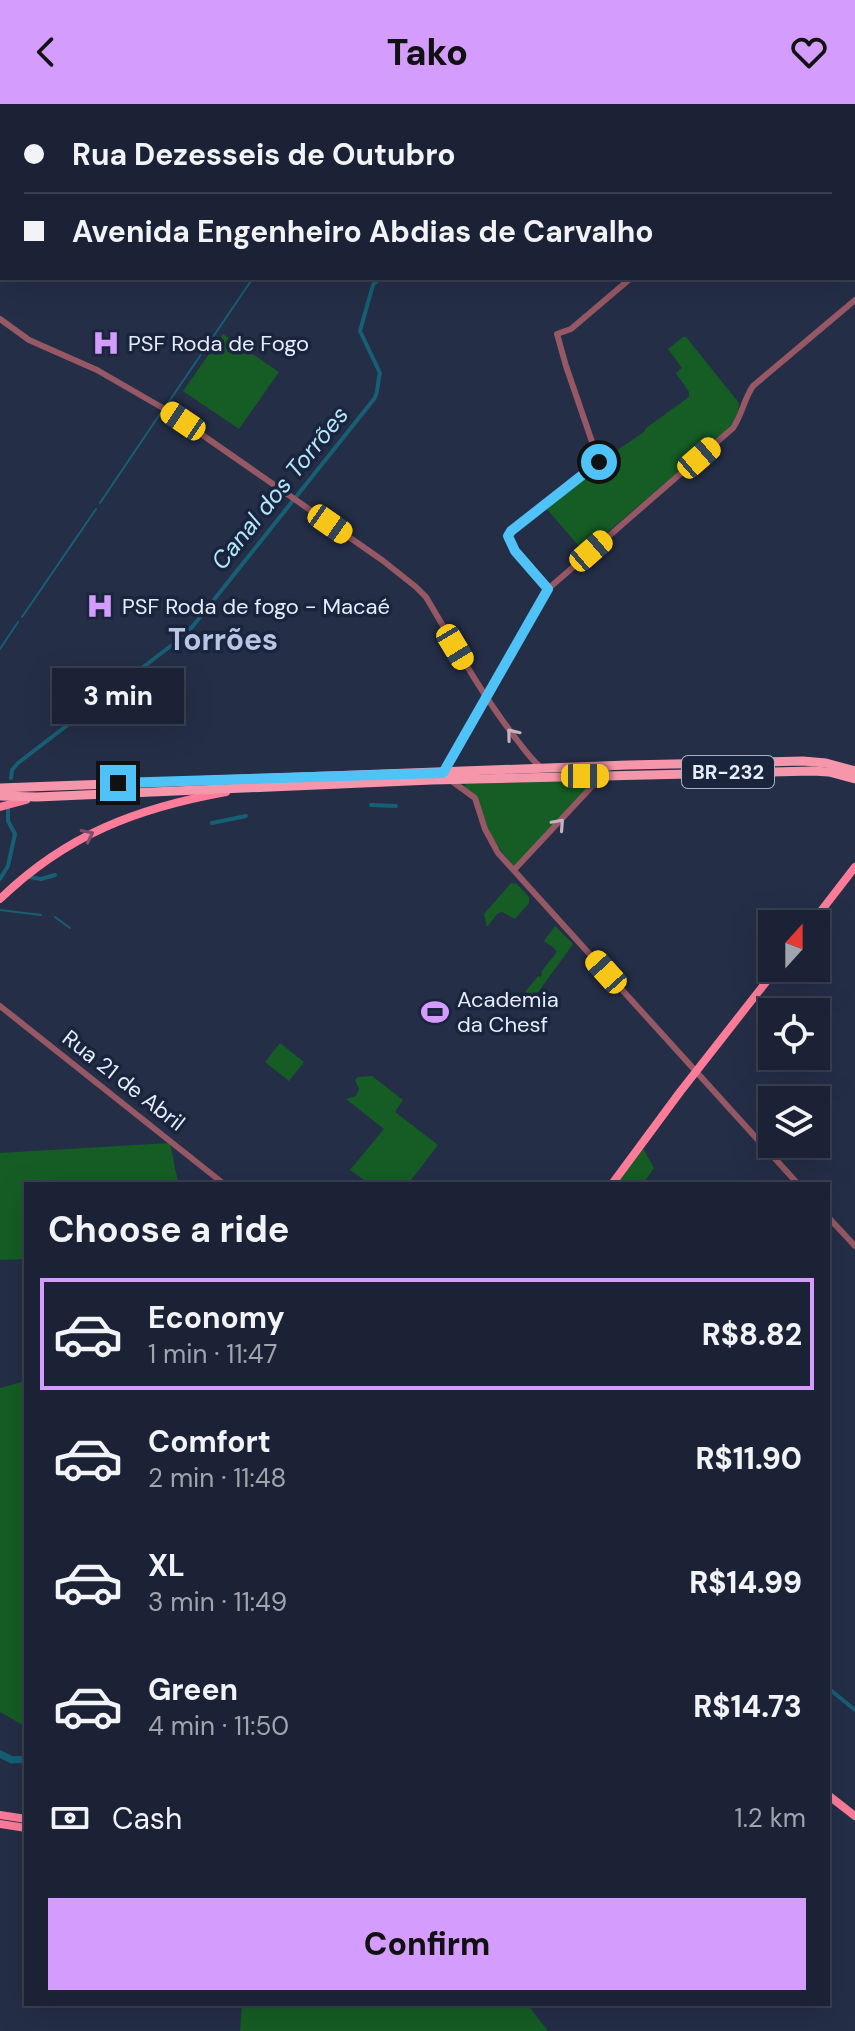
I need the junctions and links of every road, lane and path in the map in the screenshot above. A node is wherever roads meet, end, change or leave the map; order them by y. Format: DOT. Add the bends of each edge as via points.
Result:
graph roads {
  1 [pos="629,280"];
  2 [pos="855,300"];
  3 [pos="0,319"];
  4 [pos="548,589"];
  5 [pos="485,698"];
  6 [pos="542,768"];
  7 [pos="605,769"];
  8 [pos="443,773"];
  9 [pos="855,777"];
  10 [pos="451,781"];
  11 [pos="0,786"];
  12 [pos="250,788"];
  13 [pos="0,796"];
  14 [pos="37,797"];
  15 [pos="0,807"];
  16 [pos="855,867"];
  17 [pos="514,870"];
  18 [pos="0,899"];
  19 [pos="822,910"];
  20 [pos="766,982"];
  21 [pos="0,1006"];
  22 [pos="696,1071"];
  23 [pos="221,1182"];
  24 [pos="613,1182"];
  25 [pos="796,1182"];
  26 [pos="830,1219"];
  27 [pos="855,1246"];
  28 [pos="830,1797"];
  29 [pos="0,1815"];
  30 [pos="855,1816"];
  31 [pos="24,1819"];
  32 [pos="0,1824"];
  33 [pos="24,1828"];
  1 -- 4 [label="street" via="571,329 557,334 599,462 508,536"];
  2 -- 4 [label="street" via="753,386 733,428"];
  3 -- 5 [label="street" via="29,340 97,370 168,411 382,560 424,595"];
  4 -- 5 [label="street"];
  6 -- 5 [label="street, one-way"];
  5 -- 8 [label="street"];
  6 -- 7 [label="highway, BR-232"];
  6 -- 8 [label="highway, BR-232"];
  7 -- 9 [label="highway, BR-232" via="812,771"];
  7 -- 10 [label="highway, BR-232"];
  17 -- 7 [label="street, one-way"];
  8 -- 10 [label="street"];
  8 -- 11 [label="highway, BR-232"];
  10 -- 12 [label="highway, BR-232"];
  10 -- 17 [label="street" via="475,798 489,839"];
  12 -- 14 [label="highway"];
  18 -- 12 [label="main road, one-way" via="30,871 104,827 176,801"];
  13 -- 14 [label="highway"];
  14 -- 15 [label="main road"];
  16 -- 19 [label="main road"];
  17 -- 22 [label="street"];
  20 -- 22 [label="main road"];
  21 -- 23 [label="street, Rua 21 de Abril"];
  22 -- 24 [label="main road"];
  22 -- 25 [label="street"];
  26 -- 27 [label="street"];
  28 -- 30 [label="main road"];
  29 -- 31 [label="main road"];
  32 -- 33 [label="main road"];
}
